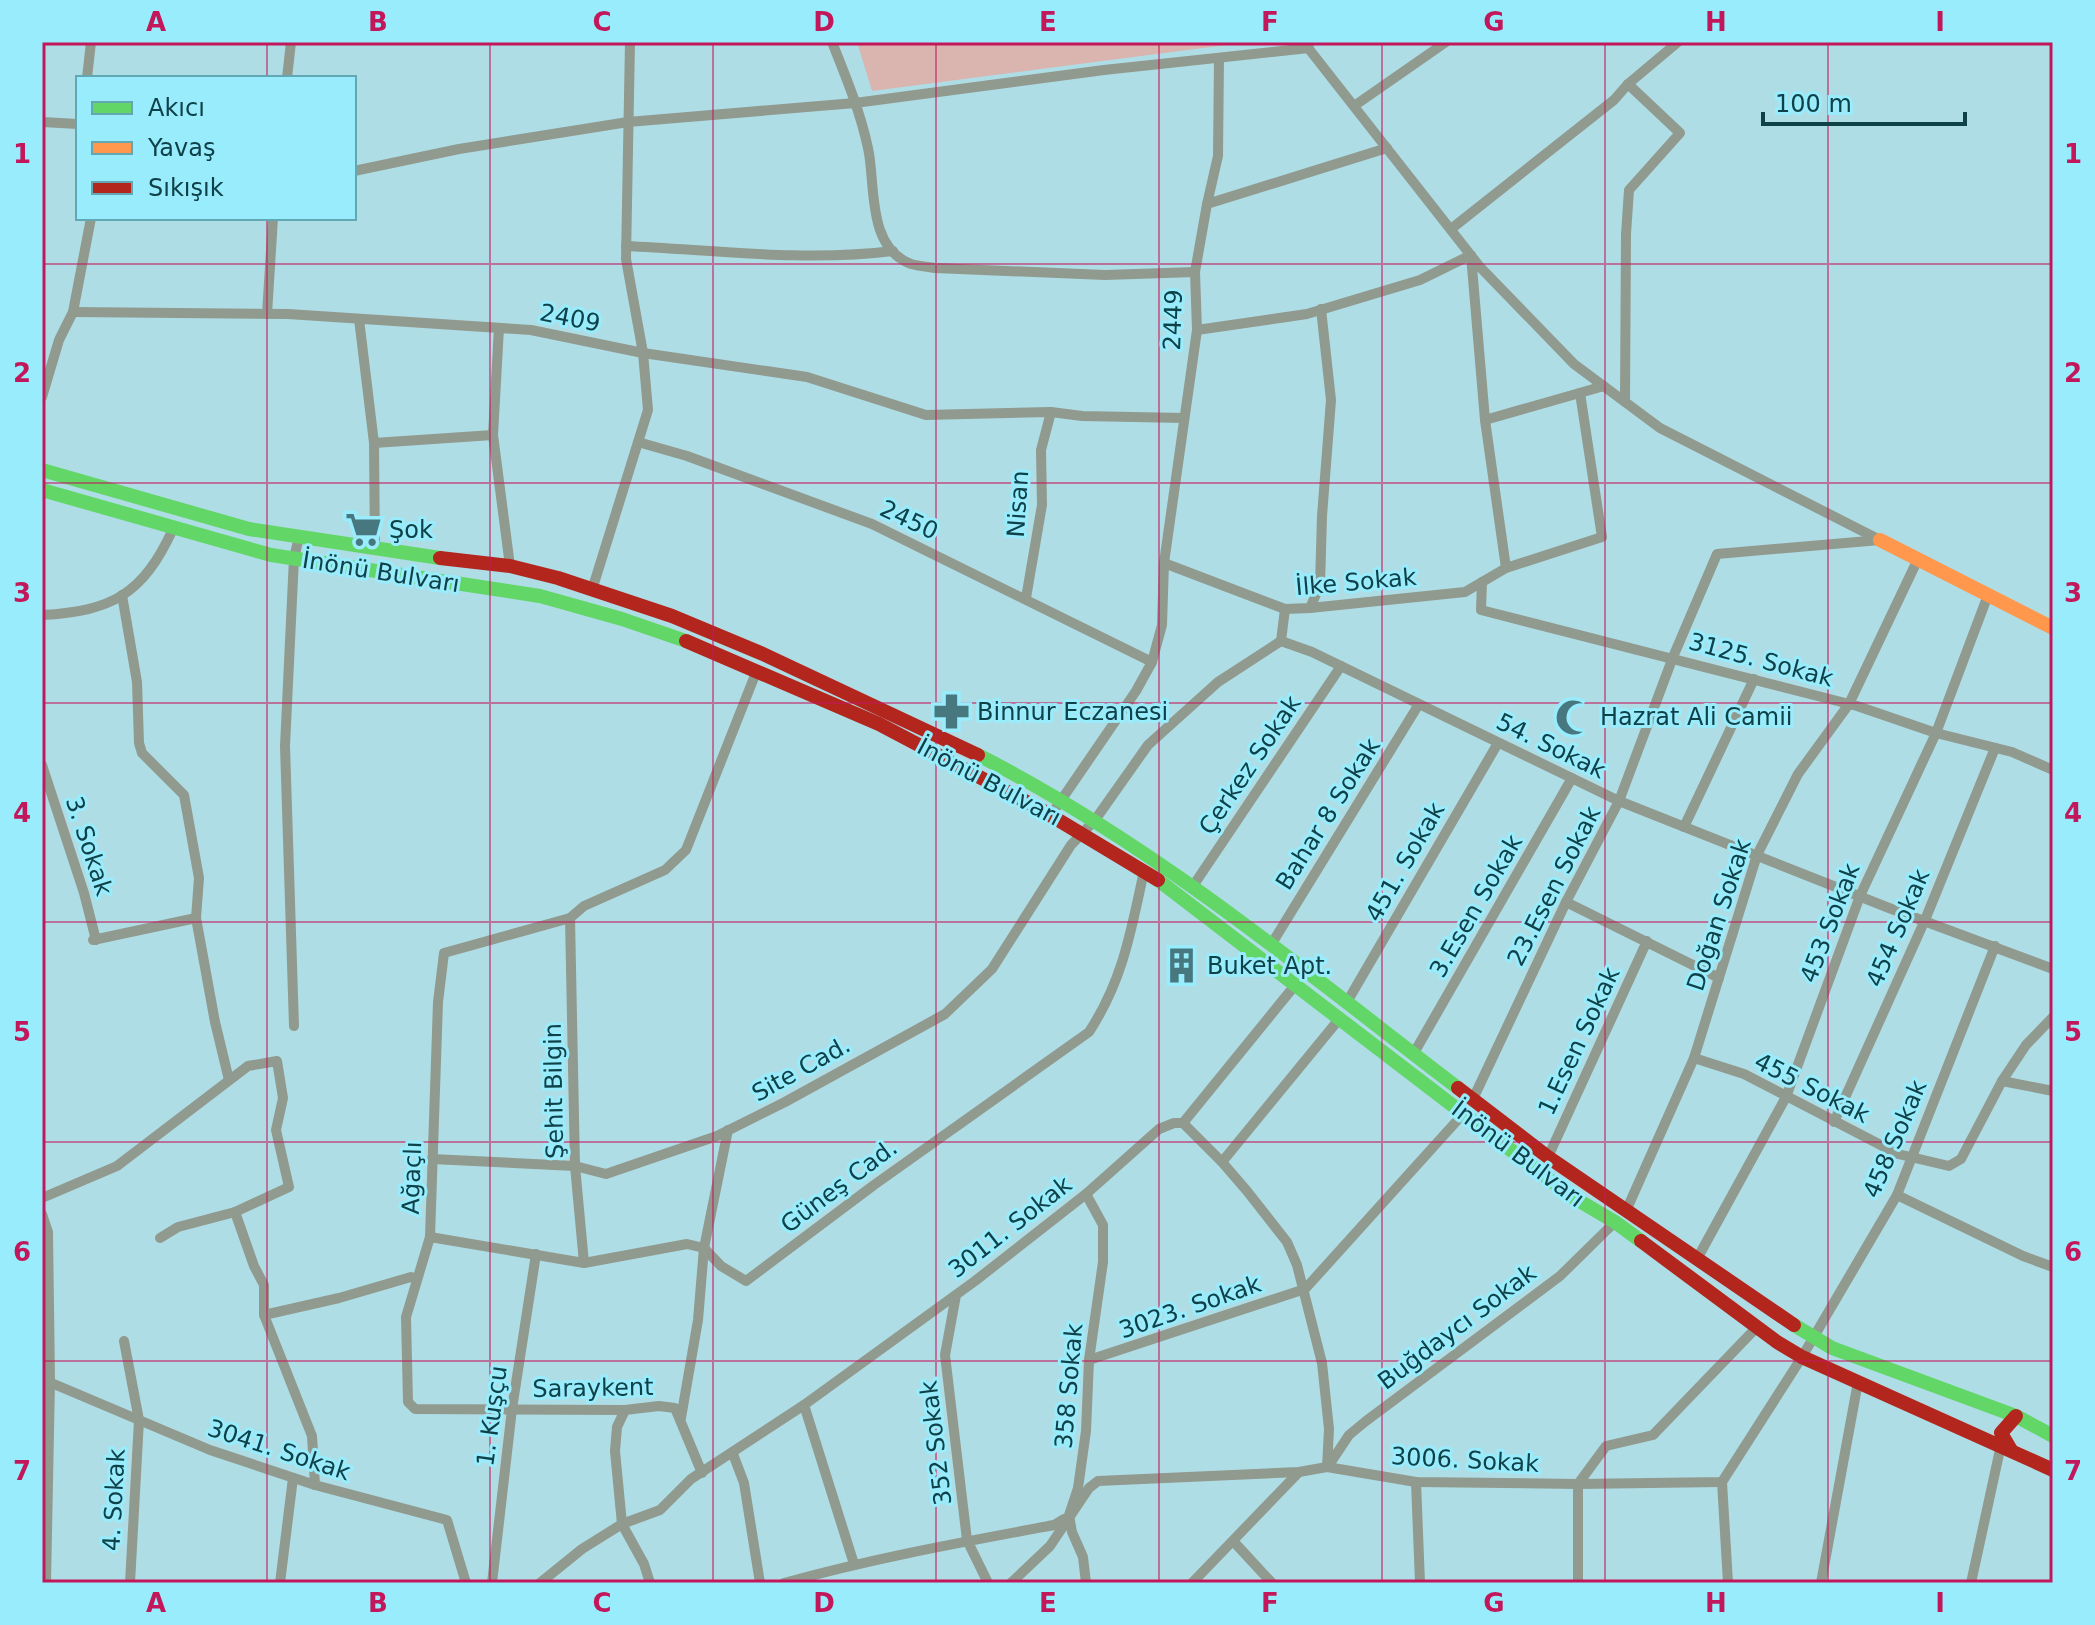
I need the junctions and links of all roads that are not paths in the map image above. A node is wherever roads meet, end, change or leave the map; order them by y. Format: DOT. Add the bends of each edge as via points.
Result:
graph roads {
  1 [pos="91,42"];
  2 [pos="291,42"];
  3 [pos="630,42"];
  4 [pos="832,42"];
  5 [pos="1446,42"];
  6 [pos="1678,42"];
  7 [pos="1306,45"];
  8 [pos="1219,58"];
  9 [pos="87,76"];
  10 [pos="287,76"];
  11 [pos="1628,84"];
  12 [pos="855,103"];
  13 [pos="1354,106"];
  14 [pos="42,122"];
  15 [pos="628,122"];
  16 [pos="76,124"];
  17 [pos="1387,148"];
  18 [pos="356,171"];
  19 [pos="1207,204"];
  20 [pos="91,220"];
  21 [pos="273,220"];
  22 [pos="1451,229"];
  23 [pos="626,246"];
  24 [pos="893,251"];
  25 [pos="1471,255"];
  26 [pos="1195,272"];
  27 [pos="1321,309"];
  28 [pos="73,312"];
  29 [pos="267,314"];
  30 [pos="359,319"];
  31 [pos="499,328"];
  32 [pos="1197,330"];
  33 [pos="643,353"];
  34 [pos="1604,386"];
  35 [pos="1580,393"];
  36 [pos="42,397"];
  37 [pos="1625,402"];
  38 [pos="1051,412"];
  39 [pos="1184,418"];
  40 [pos="1485,420"];
  41 [pos="493,435"];
  42 [pos="638,442"];
  43 [pos="374,443"];
  44 [pos="42,470"];
  45 [pos="42,490"];
  46 [pos="173,529"];
  47 [pos="299,537"];
  48 [pos="1880,540"];
  49 [pos="375,549"];
  50 [pos="294,558"];
  51 [pos="1918,559"];
  52 [pos="1164,563"];
  53 [pos="510,566"];
  54 [pos="1506,568"];
  55 [pos="1482,582"];
  56 [pos="592,590"];
  57 [pos="122,595"];
  58 [pos="1988,595"];
  59 [pos="1026,598"];
  60 [pos="1310,608"];
  61 [pos="1285,609"];
  62 [pos="42,615"];
  63 [pos="2053,628"];
  64 [pos="1281,641"];
  65 [pos="1673,657"];
  66 [pos="1152,662"];
  67 [pos="1341,666"];
  68 [pos="757,670"];
  69 [pos="1754,679"];
  70 [pos="1419,704"];
  71 [pos="1849,704"];
  72 [pos="1936,733"];
  73 [pos="1498,743"];
  74 [pos="1995,748"];
  75 [pos="42,765"];
  76 [pos="2053,770"];
  77 [pos="1572,778"];
  78 [pos="1619,801"];
  79 [pos="1055,808"];
  80 [pos="1095,820"];
  81 [pos="1684,827"];
  82 [pos="1080,832"];
  83 [pos="1757,855"];
  84 [pos="1144,871"];
  85 [pos="1193,886"];
  86 [pos="1860,896"];
  87 [pos="1566,902"];
  88 [pos="196,918"];
  89 [pos="570,918"];
  90 [pos="1925,920"];
  91 [pos="1647,941"];
  92 [pos="1271,945"];
  93 [pos="1995,946"];
  94 [pos="2053,969"];
  95 [pos="1719,978"];
  96 [pos="1296,984"];
  97 [pos="1347,1002"];
  98 [pos="2053,1017"];
  99 [pos="1340,1018"];
  100 [pos="294,1026"];
  101 [pos="1414,1053"];
  102 [pos="1694,1058"];
  103 [pos="229,1080"];
  104 [pos="2002,1081"];
  105 [pos="2053,1091"];
  106 [pos="1786,1097"];
  107 [pos="1473,1099"];
  108 [pos="1463,1114"];
  109 [pos="1834,1122"];
  110 [pos="1183,1123"];
  111 [pos="728,1130"];
  112 [pos="1911,1155"];
  113 [pos="1548,1157"];
  114 [pos="432,1159"];
  115 [pos="1222,1162"];
  116 [pos="575,1166"];
  117 [pos="1086,1194"];
  118 [pos="1897,1195"];
  119 [pos="42,1198"];
  120 [pos="235,1212"];
  121 [pos="42,1214"];
  122 [pos="1620,1217"];
  123 [pos="430,1237"];
  124 [pos="160,1238"];
  125 [pos="704,1248"];
  126 [pos="536,1254"];
  127 [pos="1697,1259"];
  128 [pos="584,1263"];
  129 [pos="2053,1267"];
  130 [pos="417,1279"];
  131 [pos="1305,1289"];
  132 [pos="956,1295"];
  133 [pos="264,1315"];
  134 [pos="1757,1327"];
  135 [pos="1813,1338"];
  136 [pos="124,1341"];
  137 [pos="1802,1357"];
  138 [pos="1089,1360"];
  139 [pos="46,1380"];
  140 [pos="1858,1382"];
  141 [pos="408,1402"];
  142 [pos="804,1405"];
  143 [pos="512,1409"];
  144 [pos="625,1410"];
  145 [pos="2016,1416"];
  146 [pos="681,1418"];
  147 [pos="139,1420"];
  148 [pos="2053,1436"];
  149 [pos="2006,1448"];
  150 [pos="733,1454"];
  151 [pos="1327,1467"];
  152 [pos="2053,1470"];
  153 [pos="1299,1472"];
  154 [pos="702,1473"];
  155 [pos="293,1478"];
  156 [pos="1416,1482"];
  157 [pos="1722,1482"];
  158 [pos="1578,1484"];
  159 [pos="315,1485"];
  160 [pos="1069,1515"];
  161 [pos="622,1524"];
  162 [pos="967,1540"];
  163 [pos="1234,1542"];
  164 [pos="854,1564"];
  165 [pos="464,1580"];
  166 [pos="46,1583"];
  167 [pos="130,1583"];
  168 [pos="280,1583"];
  169 [pos="477,1583"];
  170 [pos="492,1583"];
  171 [pos="540,1583"];
  172 [pos="650,1583"];
  173 [pos="760,1583"];
  174 [pos="784,1583"];
  175 [pos="988,1583"];
  176 [pos="1011,1583"];
  177 [pos="1086,1583"];
  178 [pos="1192,1583"];
  179 [pos="1272,1583"];
  180 [pos="1420,1583"];
  181 [pos="1578,1583"];
  182 [pos="1728,1583"];
  183 [pos="1821,1583"];
  184 [pos="1971,1583"];
  1 -- 9 [label="street"];
  2 -- 10 [label="street"];
  3 -- 15 [label="street"];
  4 -- 12 [label="street"];
  5 -- 13 [label="street"];
  6 -- 11 [label="street"];
  7 -- 8 [label="street"];
  7 -- 13 [label="street"];
  8 -- 12 [label="street"];
  8 -- 19 [label="street" via="1218,156"];
  11 -- 22 [label="street"];
  11 -- 37 [label="street" via="1680,133 1629,190"];
  12 -- 15 [label="street"];
  12 -- 24 [label="street" via="868,149 875,212"];
  13 -- 17 [label="street"];
  14 -- 16 [label="street"];
  15 -- 18 [label="street"];
  15 -- 23 [label="street"];
  17 -- 19 [label="street"];
  17 -- 22 [label="street"];
  19 -- 26 [label="street"];
  20 -- 28 [label="street"];
  21 -- 29 [label="street"];
  22 -- 25 [label="street"];
  23 -- 24 [label="street" via="856,256"];
  23 -- 33 [label="street"];
  24 -- 26 [label="street, 2449" via="909,263 935,268 1105,275"];
  25 -- 27 [label="street" via="1420,280"];
  25 -- 34 [label="street" via="1574,364"];
  25 -- 40 [label="street"];
  26 -- 32 [label="street, 2449"];
  27 -- 32 [label="street"];
  27 -- 60 [label="street" via="1331,400 1320,585"];
  28 -- 29 [label="street, 2409"];
  28 -- 36 [label="street"];
  29 -- 30 [label="street, 2409"];
  30 -- 31 [label="street, 2409"];
  30 -- 43 [label="street"];
  31 -- 33 [label="street, 2409"];
  31 -- 41 [label="street"];
  32 -- 39 [label="street, 2449"];
  33 -- 38 [label="street, 2409" via="807,377 926,415"];
  33 -- 42 [label="street" via="648,410"];
  34 -- 35 [label="street"];
  34 -- 37 [label="street"];
  35 -- 40 [label="street"];
  35 -- 54 [label="street, İlke Sokak" via="1602,537"];
  37 -- 48 [label="street" via="1660,428"];
  38 -- 39 [label="street, 2409"];
  38 -- 59 [label="street, Nisan" via="1041,450 1042,505"];
  39 -- 52 [label="street, 2449"];
  40 -- 54 [label="street"];
  41 -- 43 [label="street"];
  41 -- 53 [label="street"];
  42 -- 56 [label="street"];
  42 -- 59 [label="street, 2450" via="872,524"];
  43 -- 49 [label="street"];
  44 -- 47 [label="main road, İnönü Bulvarı" via="249,529"];
  45 -- 46 [label="main road, İnönü Bulvarı"];
  46 -- 50 [label="main road, İnönü Bulvarı"];
  46 -- 57 [label="street" via="159,560"];
  47 -- 49 [label="main road, İnönü Bulvarı"];
  47 -- 50 [label="street"];
  48 -- 51 [label="main road"];
  48 -- 65 [label="street, 23.Esen Sokak" via="1717,554"];
  49 -- 53 [label="main road, İnönü Bulvarı"];
  50 -- 68 [label="main road, İnönü Bulvarı" via="540,596 622,619"];
  50 -- 100 [label="street" via="285,746"];
  51 -- 58 [label="main road"];
  51 -- 71 [label="street, Doğan Sokak"];
  52 -- 61 [label="street, İlke Sokak"];
  52 -- 66 [label="street, 2449" via="1162,625"];
  53 -- 56 [label="main road, İnönü Bulvarı"];
  54 -- 55 [label="street, İlke Sokak"];
  55 -- 60 [label="street, İlke Sokak" via="1465,592"];
  55 -- 65 [label="street, 3125. Sokak" via="1481,610"];
  56 -- 79 [label="main road, İnönü Bulvarı" via="763,654 981,757"];
  57 -- 62 [label="street" via="79,613"];
  57 -- 88 [label="street" via="137,682 138,737 142,753 184,795 199,878"];
  58 -- 63 [label="main road"];
  58 -- 72 [label="street, 453 Sokak"];
  59 -- 66 [label="street, 2450"];
  60 -- 61 [label="street, İlke Sokak"];
  61 -- 64 [label="street"];
  64 -- 67 [label="street, 54. Sokak"];
  64 -- 80 [label="street" via="1218,682 1148,745"];
  65 -- 69 [label="street, 3125. Sokak"];
  65 -- 78 [label="street, 23.Esen Sokak"];
  66 -- 79 [label="street, 2449"];
  67 -- 70 [label="street, 54. Sokak"];
  67 -- 85 [label="street, Çerkez Sokak"];
  68 -- 79 [label="main road, İnönü Bulvarı"];
  68 -- 89 [label="street" via="686,850 665,870 584,906"];
  69 -- 71 [label="street, 3125. Sokak"];
  69 -- 81 [label="street"];
  70 -- 73 [label="street, 54. Sokak"];
  70 -- 92 [label="street, Bahar 8 Sokak"];
  71 -- 72 [label="street, 3125. Sokak"];
  71 -- 83 [label="street, Doğan Sokak" via="1798,774"];
  72 -- 74 [label="street, 3125. Sokak"];
  72 -- 86 [label="street, 453 Sokak"];
  73 -- 77 [label="street, 54. Sokak"];
  73 -- 97 [label="street, 451. Sokak"];
  74 -- 76 [label="street, 3125. Sokak"];
  74 -- 90 [label="street, 454 Sokak"];
  75 -- 88 [label="street, 3. Sokak" via="84,893 93,940"];
  77 -- 78 [label="street, 54. Sokak"];
  77 -- 101 [label="street, 3.Esen Sokak"];
  78 -- 81 [label="street, 54. Sokak"];
  78 -- 87 [label="street, 23.Esen Sokak"];
  79 -- 80 [label="main road, İnönü Bulvarı"];
  79 -- 82 [label="main road, İnönü Bulvarı"];
  80 -- 82 [label="street, Site Cad."];
  80 -- 85 [label="main road, İnönü Bulvarı"];
  81 -- 83 [label="street, 54. Sokak"];
  82 -- 84 [label="main road, İnönü Bulvarı"];
  82 -- 111 [label="street, Site Cad." via="992,969 945,1014"];
  83 -- 86 [label="street, 54. Sokak"];
  83 -- 95 [label="street, Doğan Sokak"];
  84 -- 96 [label="main road, İnönü Bulvarı"];
  84 -- 125 [label="street, Güneş Cad." via="1125,959 1089,1032 746,1281"];
  85 -- 92 [label="main road, İnönü Bulvarı"];
  86 -- 90 [label="street, 54. Sokak"];
  86 -- 106 [label="street, 453 Sokak"];
  87 -- 91 [label="street"];
  87 -- 107 [label="street, 23.Esen Sokak"];
  88 -- 103 [label="street"];
  89 -- 114 [label="street, Ağaçlı" via="444,953"];
  89 -- 116 [label="street, Şehit Bilgin"];
  90 -- 93 [label="street, 54. Sokak"];
  90 -- 109 [label="street, 454 Sokak"];
  91 -- 95 [label="street"];
  91 -- 113 [label="street, 1.Esen Sokak"];
  92 -- 97 [label="main road, İnönü Bulvarı"];
  93 -- 94 [label="street, 54. Sokak"];
  93 -- 112 [label="street, 458 Sokak"];
  95 -- 102 [label="street, Doğan Sokak"];
  96 -- 99 [label="main road, İnönü Bulvarı"];
  96 -- 110 [label="street"];
  97 -- 101 [label="main road, İnönü Bulvarı"];
  98 -- 104 [label="street, 455 Sokak"];
  99 -- 108 [label="main road, İnönü Bulvarı"];
  99 -- 115 [label="street"];
  101 -- 107 [label="main road, İnönü Bulvarı"];
  102 -- 106 [label="street, 455 Sokak" via="1744,1074"];
  102 -- 122 [label="street, Doğan Sokak"];
  103 -- 119 [label="street" via="117,1166"];
  103 -- 120 [label="street" via="248,1066 277,1061 283,1098 276,1130 289,1187"];
  104 -- 105 [label="street"];
  104 -- 112 [label="street, 455 Sokak" via="1961,1159 1949,1166"];
  106 -- 109 [label="street, 455 Sokak"];
  106 -- 127 [label="street, 453 Sokak"];
  107 -- 113 [label="main road, İnönü Bulvarı"];
  108 -- 122 [label="main road, İnönü Bulvarı" via="1571,1196"];
  108 -- 131 [label="street"];
  109 -- 112 [label="street, 455 Sokak" via="1898,1154"];
  110 -- 115 [label="street"];
  110 -- 117 [label="street, 3011. Sokak" via="1159,1129"];
  111 -- 116 [label="street, Site Cad." via="606,1174"];
  111 -- 125 [label="street"];
  112 -- 118 [label="street, 458 Sokak"];
  113 -- 122 [label="main road, İnönü Bulvarı"];
  114 -- 116 [label="street, Site Cad."];
  114 -- 123 [label="street, Ağaçlı"];
  115 -- 131 [label="street" via="1287,1242"];
  116 -- 128 [label="street, Şehit Bilgin"];
  117 -- 132 [label="street, 3011. Sokak"];
  117 -- 138 [label="street, 358 Sokak" via="1103,1225"];
  118 -- 129 [label="street"];
  118 -- 135 [label="street, 458 Sokak"];
  120 -- 124 [label="street" via="178,1227"];
  120 -- 133 [label="street" via="264,1285"];
  121 -- 139 [label="street" via="48,1232"];
  122 -- 127 [label="main road"];
  122 -- 134 [label="main road, İnönü Bulvarı"];
  122 -- 151 [label="street, Buğdaycı Sokak" via="1560,1276 1349,1435"];
  123 -- 126 [label="street"];
  123 -- 130 [label="street, Ağaçlı"];
  125 -- 128 [label="street" via="687,1244"];
  125 -- 146 [label="street"];
  126 -- 128 [label="street"];
  126 -- 143 [label="street, 1. Kuşçu"];
  127 -- 135 [label="main road"];
  130 -- 133 [label="street"];
  130 -- 141 [label="street, Ağaçlı" via="406,1317"];
  131 -- 138 [label="street, 3023. Sokak"];
  131 -- 151 [label="street" via="1322,1363"];
  132 -- 142 [label="street, 3011. Sokak"];
  132 -- 162 [label="street, 352 Sokak" via="945,1355"];
  133 -- 159 [label="street" via="312,1436"];
  134 -- 137 [label="main road, İnönü Bulvarı"];
  134 -- 158 [label="street" via="1653,1435 1606,1446"];
  135 -- 137 [label="street, 458 Sokak"];
  135 -- 145 [label="main road"];
  136 -- 147 [label="street, 4. Sokak"];
  137 -- 140 [label="main road, İnönü Bulvarı"];
  137 -- 157 [label="street"];
  138 -- 160 [label="street, 358 Sokak" via="1086,1431"];
  139 -- 147 [label="street, 3041. Sokak"];
  139 -- 166 [label="street"];
  140 -- 149 [label="main road, İnönü Bulvarı"];
  140 -- 183 [label="street"];
  141 -- 143 [label="street, Saraykent" via="415,1409"];
  142 -- 150 [label="street, 3011. Sokak"];
  142 -- 164 [label="street"];
  143 -- 144 [label="street, Saraykent"];
  143 -- 170 [label="street, 1. Kuşçu"];
  144 -- 146 [label="street, Saraykent" via="675,1408"];
  144 -- 161 [label="street" via="615,1451"];
  145 -- 148 [label="main road"];
  145 -- 149 [label="main road" via="2001,1433"];
  146 -- 154 [label="street"];
  147 -- 155 [label="street, 3041. Sokak"];
  147 -- 167 [label="street, 4. Sokak"];
  149 -- 152 [label="main road, İnönü Bulvarı"];
  149 -- 184 [label="street"];
  150 -- 154 [label="street, 3011. Sokak"];
  150 -- 173 [label="street" via="744,1483"];
  151 -- 153 [label="street, 3006. Sokak"];
  151 -- 156 [label="street, 3006. Sokak"];
  153 -- 160 [label="street, 3006. Sokak" via="1098,1481"];
  153 -- 163 [label="street"];
  154 -- 161 [label="street, 3011. Sokak" via="660,1510"];
  155 -- 159 [label="street, 3041. Sokak"];
  155 -- 168 [label="street"];
  156 -- 158 [label="street, 3006. Sokak"];
  156 -- 180 [label="street"];
  157 -- 158 [label="street, 3006. Sokak"];
  157 -- 182 [label="street"];
  158 -- 181 [label="street"];
  159 -- 165 [label="street, 3041. Sokak" via="447,1520"];
  160 -- 162 [label="street" via="1054,1525"];
  160 -- 176 [label="street, 3006. Sokak" via="1050,1546"];
  160 -- 177 [label="street"];
  161 -- 171 [label="street, 3011. Sokak"];
  161 -- 172 [label="street"];
  162 -- 164 [label="street"];
  162 -- 175 [label="street, 352 Sokak"];
  163 -- 178 [label="street"];
  163 -- 179 [label="street"];
  164 -- 174 [label="street"];
  165 -- 169 [label="street"];
}
